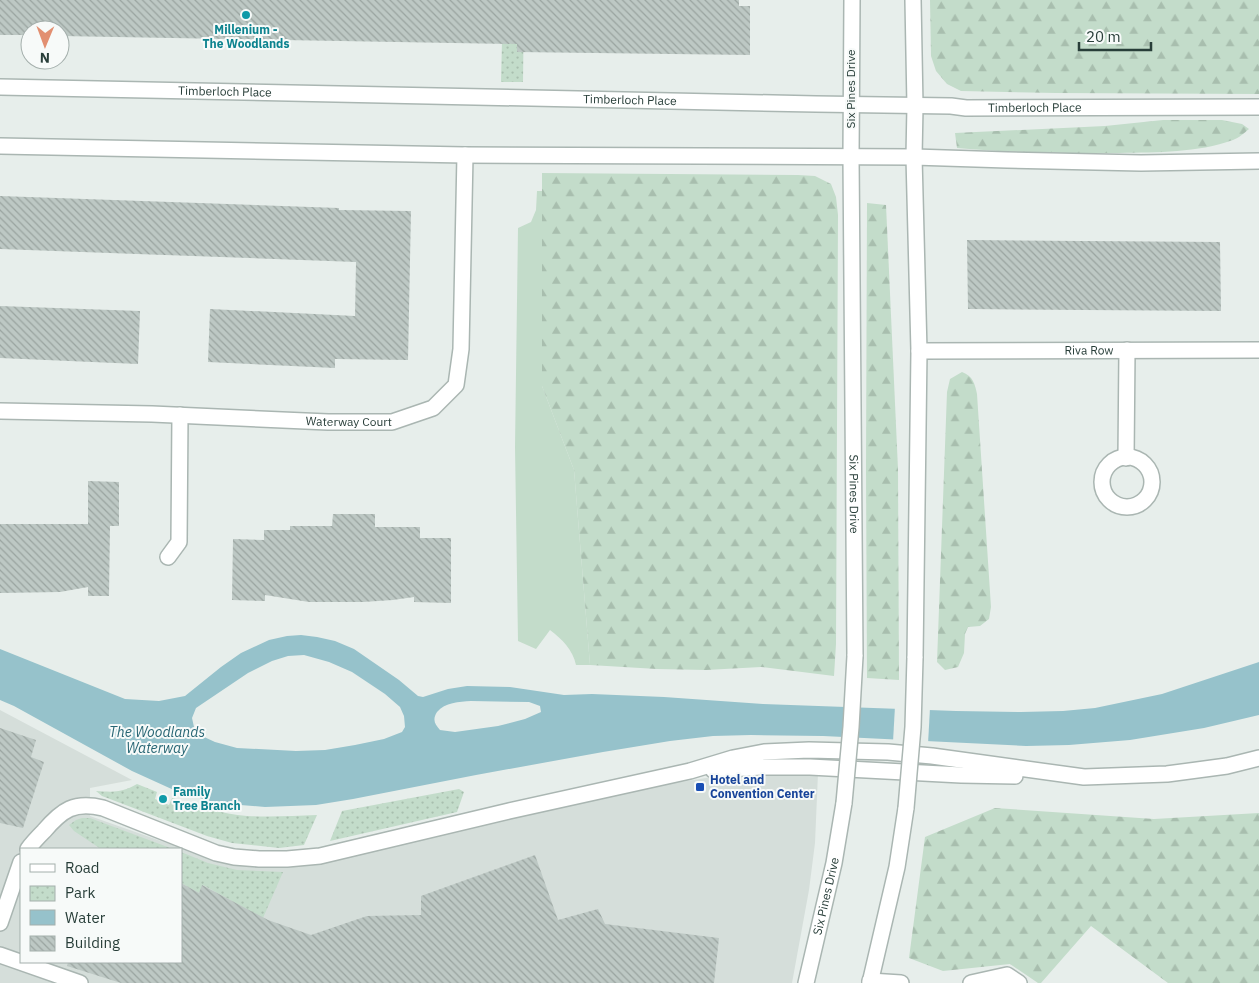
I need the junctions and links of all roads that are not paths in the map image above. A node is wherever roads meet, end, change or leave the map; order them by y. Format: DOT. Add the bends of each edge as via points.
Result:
graph roads {
  1 [pos="852,0"];
  2 [pos="913,0"];
  3 [pos="0,87"];
  4 [pos="851,105"];
  5 [pos="915,106"];
  6 [pos="1259,107"];
  7 [pos="0,146"];
  8 [pos="465,155"];
  9 [pos="851,157"];
  10 [pos="914,157"];
  11 [pos="1259,161"];
  12 [pos="1127,350"];
  13 [pos="1259,350"];
  14 [pos="919,351"];
  15 [pos="0,411"];
  16 [pos="180,415"];
  17 [pos="1126,458"];
  18 [pos="168,557"];
  19 [pos="1259,758"];
  20 [pos="29,848"];
  21 [pos="20,865"];
  22 [pos="0,923"];
  23 [pos="0,955"];
  24 [pos="20,962"];
  25 [pos="23,963"];
  26 [pos="870,982"];
  27 [pos="80,983"];
  28 [pos="806,983"];
  29 [pos="901,983"];
  30 [pos="971,983"];
  31 [pos="1019,983"];
  1 -- 4 [label="street, Six Pines Drive"];
  2 -- 5 [label="street"];
  3 -- 4 [label="street, Timberloch Place"];
  4 -- 5 [label="street, Timberloch Place"];
  4 -- 9 [label="street, Six Pines Drive"];
  5 -- 6 [label="street, Timberloch Place"];
  5 -- 10 [label="street"];
  7 -- 8 [label="street"];
  8 -- 9 [label="street"];
  8 -- 16 [label="street, Waterway Court" via="461,349 456,385 432,408 392,422"];
  9 -- 10 [label="street"];
  9 -- 28 [label="street, Six Pines Drive, bridge" via="855,656 844,803 834,863"];
  10 -- 11 [label="street" via="1142,163"];
  10 -- 14 [label="street"];
  12 -- 13 [label="street, Riva Row"];
  12 -- 14 [label="street, Riva Row"];
  12 -- 17 [label="street"];
  14 -- 26 [label="street, bridge" via="913,726 897,867"];
  15 -- 16 [label="street, Waterway Court"];
  16 -- 18 [label="street" via="179,542"];
  19 -- 20 [label="street" via="1167,774 1084,777 888,752 782,750 733,758 690,771 320,856 259,859 225,855 103,808 85,805 69,808 56,817"];
  21 -- 22 [label="street"];
  23 -- 24 [label="street"];
  25 -- 27 [label="street"];
  26 -- 29 [label="street"];
  30 -- 31 [label="street" via="1007,974"];
}
